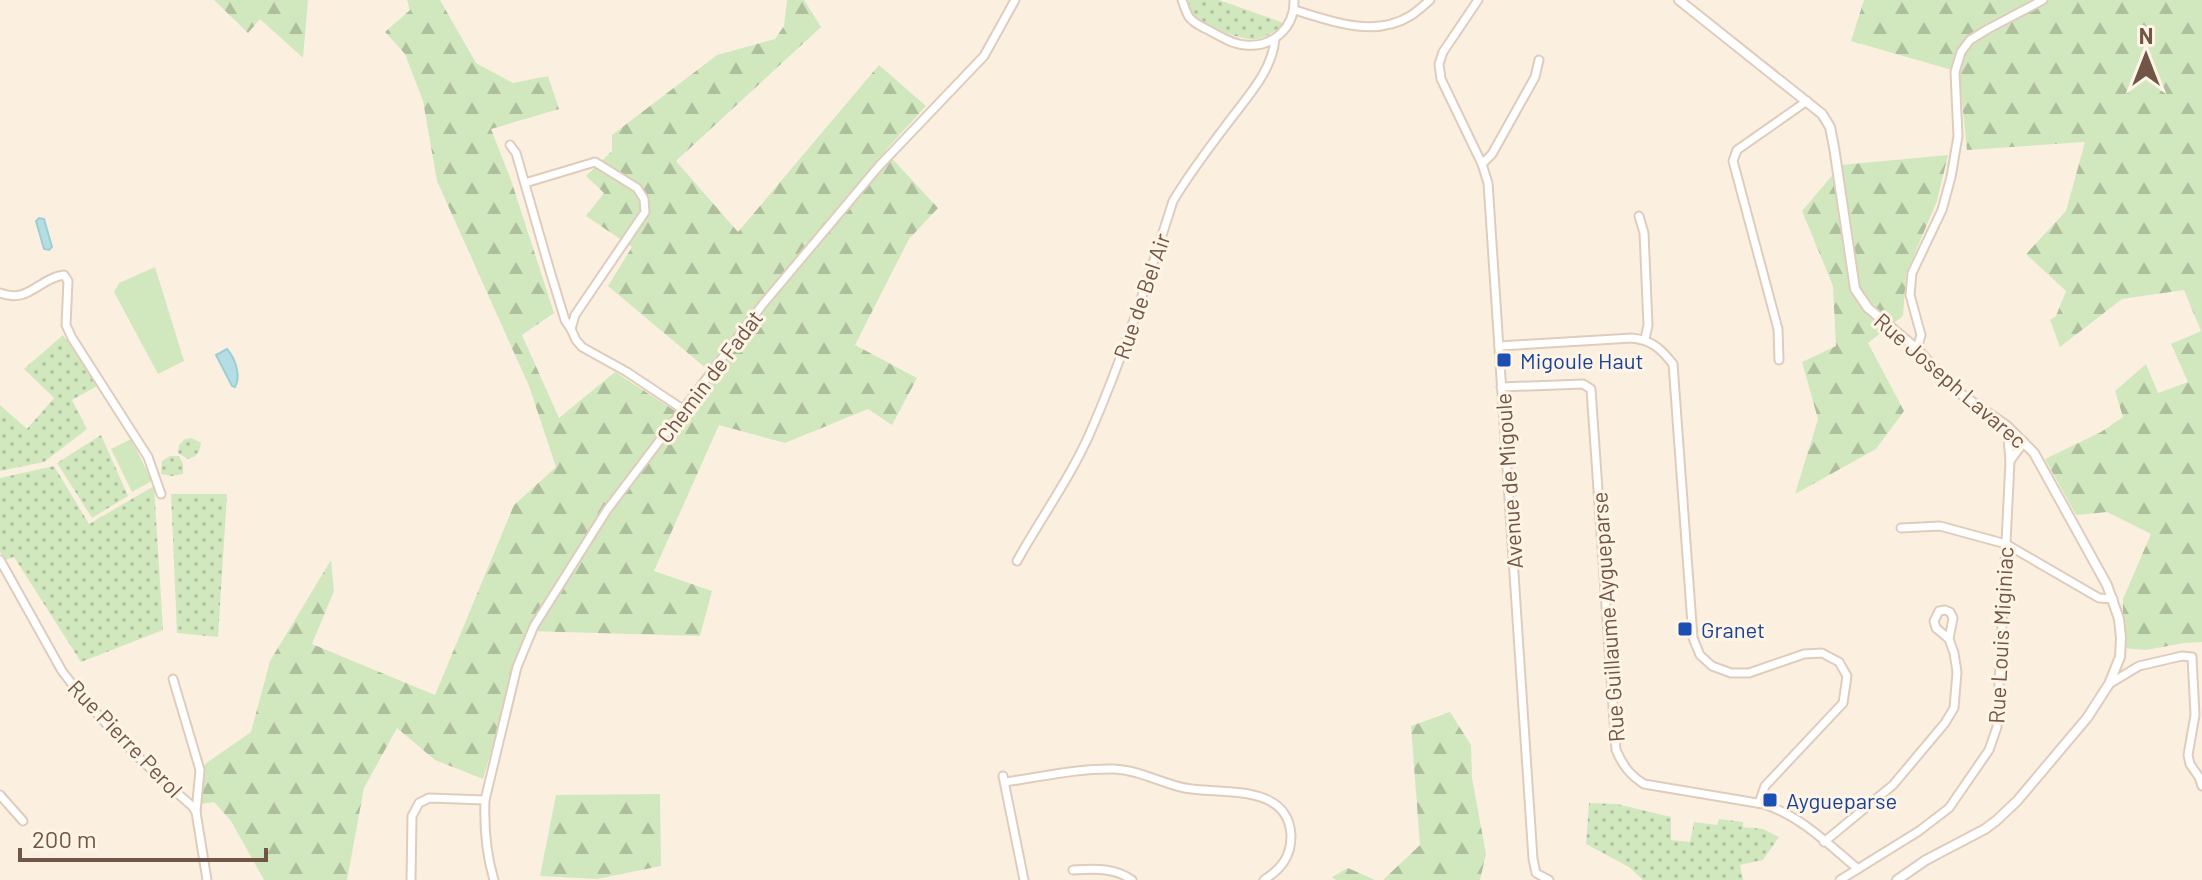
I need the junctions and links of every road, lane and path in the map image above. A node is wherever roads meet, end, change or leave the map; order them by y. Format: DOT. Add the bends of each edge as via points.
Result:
graph roads {
  1 [pos="1015,0"];
  2 [pos="1182,0"];
  3 [pos="1294,0"];
  4 [pos="1430,0"];
  5 [pos="1478,0"];
  6 [pos="1679,0"];
  7 [pos="2043,0"];
  8 [pos="1295,10"];
  9 [pos="1275,39"];
  10 [pos="1539,60"];
  11 [pos="1807,101"];
  12 [pos="510,145"];
  13 [pos="1482,164"];
  14 [pos="525,183"];
  15 [pos="1639,216"];
  16 [pos="0,293"];
  17 [pos="571,329"];
  18 [pos="1645,339"];
  19 [pos="1499,346"];
  20 [pos="1917,349"];
  21 [pos="1779,360"];
  22 [pos="1501,387"];
  23 [pos="684,410"];
  24 [pos="2007,426"];
  25 [pos="2024,442"];
  26 [pos="2010,461"];
  27 [pos="161,494"];
  28 [pos="1901,528"];
  29 [pos="2006,544"];
  30 [pos="0,560"];
  31 [pos="1017,561"];
  32 [pos="2113,599"];
  33 [pos="1949,639"];
  34 [pos="173,679"];
  35 [pos="2109,684"];
  36 [pos="2202,786"];
  37 [pos="0,795"];
  38 [pos="485,800"];
  39 [pos="1759,803"];
  40 [pos="196,812"];
  41 [pos="23,821"];
  42 [pos="1824,842"];
  43 [pos="1858,869"];
  44 [pos="1073,870"];
  45 [pos="1534,876"];
  46 [pos="207,880"];
  47 [pos="411,880"];
  48 [pos="494,880"];
  49 [pos="1024,880"];
  50 [pos="1132,880"];
  51 [pos="1264,880"];
  52 [pos="1549,880"];
  53 [pos="1840,880"];
  54 [pos="1897,880"];
  1 -- 23 [label="street, Chemin de Fadat" via="984,56 879,166 763,304"];
  2 -- 9 [label="street" via="1191,20 1223,39 1246,45"];
  3 -- 8 [label="street"];
  4 -- 8 [label="street" via="1409,17 1387,24 1339,25"];
  5 -- 13 [label="street, Avenue de Migoule" via="1439,64 1441,79"];
  6 -- 11 [label="street, Rue Joseph Lavarec"];
  7 -- 20 [label="street" via="1970,40 1961,52 1955,72 1958,136 1951,177 1942,210 1912,273 1910,295 1921,335"];
  8 -- 9 [label="street"];
  9 -- 31 [label="street, Rue de Bel Air" via="1264,76 1173,201 1090,433"];
  10 -- 13 [label="street" via="1535,77"];
  11 -- 20 [label="street, Rue Joseph Lavarec" via="1830,127 1855,289 1868,308"];
  11 -- 21 [label="street" via="1737,150 1733,161 1778,329"];
  12 -- 14 [label="street"];
  13 -- 19 [label="street, Avenue de Migoule" via="1488,183"];
  14 -- 17 [label="street"];
  14 -- 17 [label="street" via="595,162 637,188 644,199 645,212 575,315"];
  15 -- 18 [label="street" via="1644,233"];
  16 -- 27 [label="street" via="31,292 64,275 70,288 66,325 148,457"];
  17 -- 23 [label="street" via="582,347"];
  18 -- 19 [label="street"];
  18 -- 39 [label="street" via="1673,364 1693,638 1700,655 1731,673 1749,673 1822,653 1839,662 1847,676 1843,703 1765,786"];
  19 -- 22 [label="street, Avenue de Migoule"];
  20 -- 24 [label="street, Rue Joseph Lavarec" via="1956,390"];
  22 -- 39 [label="street, Rue Guillaume Aygueparse" via="1583,384 1591,389 1616,750 1622,763 1644,784"];
  22 -- 45 [label="street, Avenue de Migoule"];
  23 -- 38 [label="street, Chemin de Fadat" via="607,510 534,626 517,667"];
  24 -- 25 [label="street, Rue Joseph Lavarec"];
  24 -- 26 [label="street, Rue Louis Miginiac"];
  25 -- 26 [label="street"];
  25 -- 32 [label="street, Rue Joseph Lavarec"];
  26 -- 29 [label="street, Rue Louis Miginiac"];
  28 -- 29 [label="street" via="1940,526"];
  29 -- 32 [label="street" via="2099,598"];
  29 -- 43 [label="street, Rue Louis Miginiac" via="1997,727 1989,750 1949,808"];
  30 -- 40 [label="street, Rue Pierre Perol" via="62,671"];
  32 -- 35 [label="street, Rue Joseph Lavarec" via="2120,657"];
  33 -- 42 [label="street" via="1956,694 1945,723 1893,785"];
  34 -- 40 [label="street" via="200,770"];
  35 -- 36 [label="street" via="2139,666 2192,657 2195,715 2188,755"];
  35 -- 54 [label="street, Rue Joseph Lavarec" via="2087,718 1997,820"];
  37 -- 41 [label="street"];
  38 -- 47 [label="street" via="429,798 419,803 412,816"];
  38 -- 48 [label="street, Chemin de Fadat" via="487,858"];
  39 -- 42 [label="street, Rue Guillaume Aygueparse" via="1793,817"];
  40 -- 46 [label="street, Rue Pierre Perol"];
  42 -- 43 [label="street, Rue Guillaume Aygueparse"];
  43 -- 53 [label="street, Rue Louis Miginiac"];
  44 -- 50 [label="street" via="1109,869"];
  45 -- 52 [label="street, Avenue de Migoule"];
  49 -- 51 [label="street" via="1004,779 1116,769 1186,788 1248,793 1281,810 1290,826 1288,856"];
}
